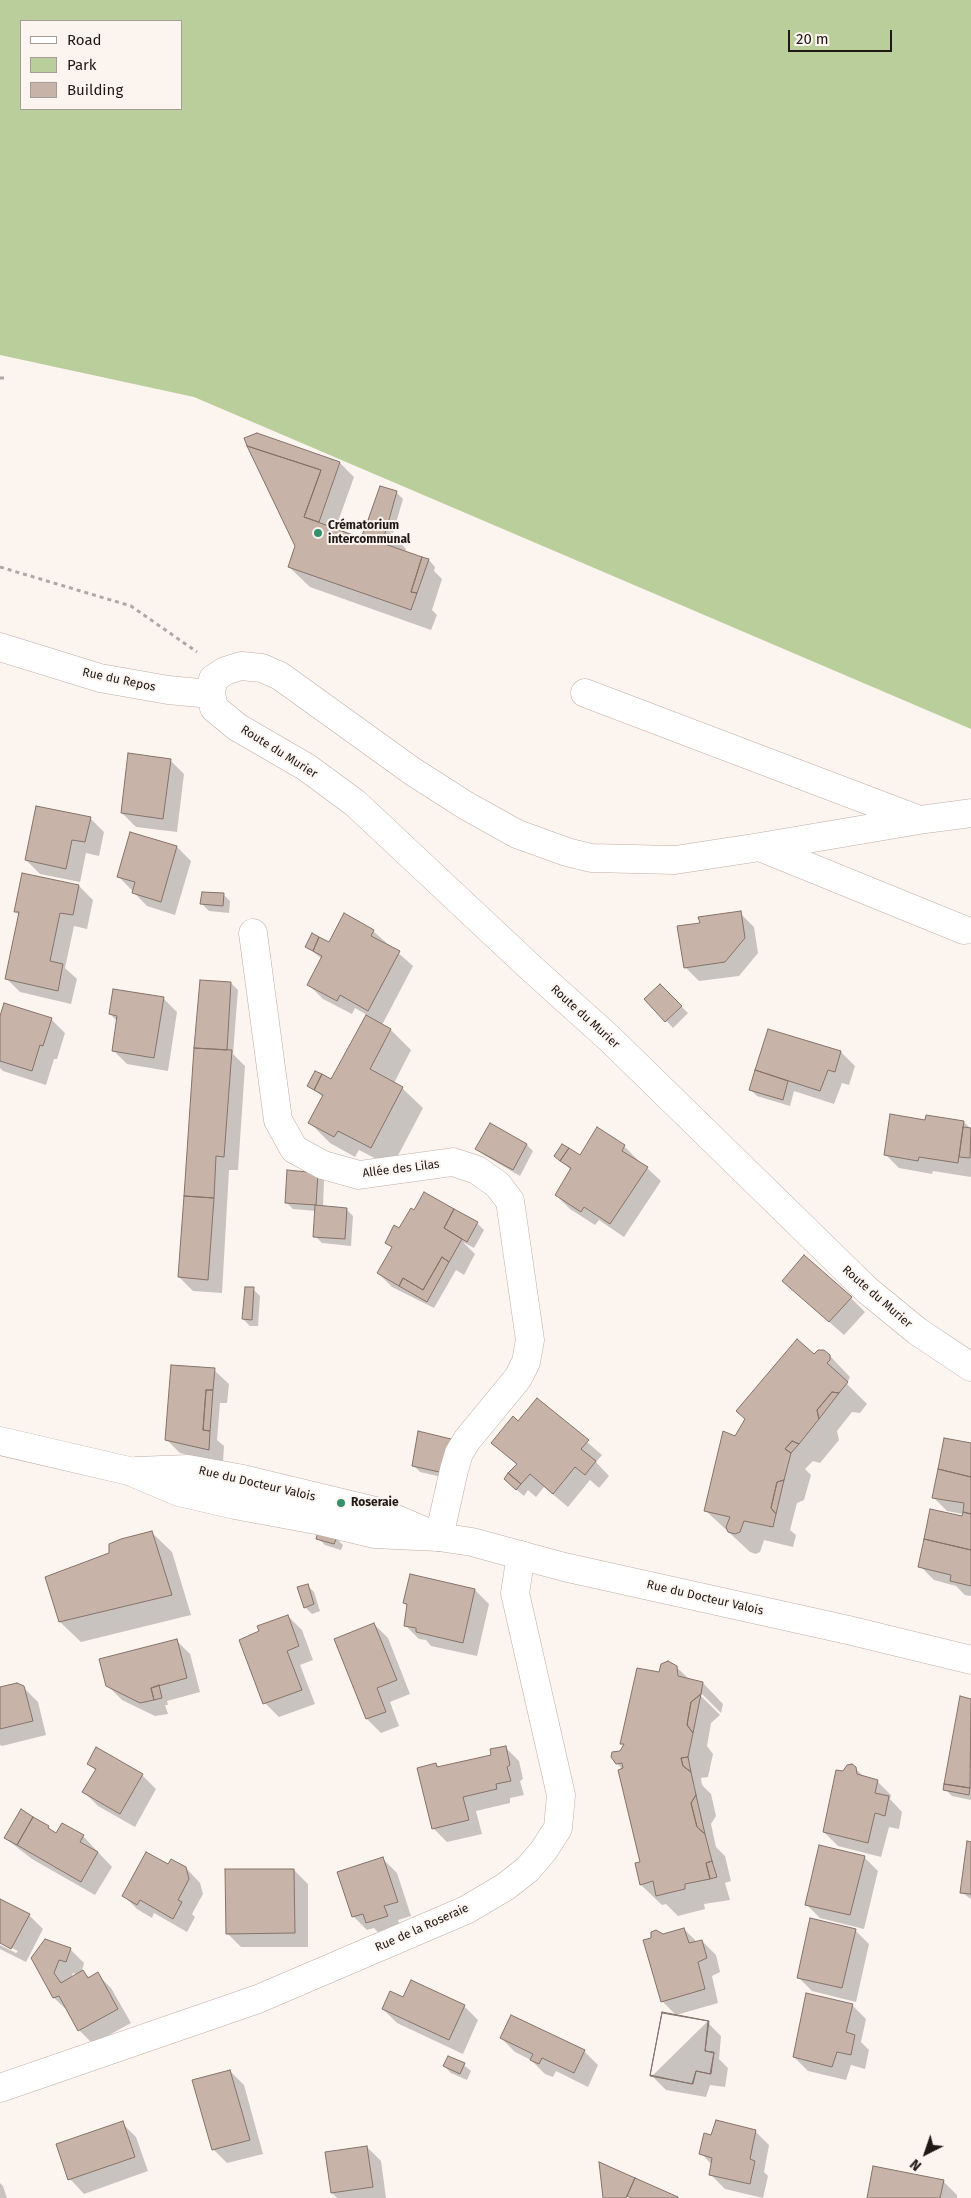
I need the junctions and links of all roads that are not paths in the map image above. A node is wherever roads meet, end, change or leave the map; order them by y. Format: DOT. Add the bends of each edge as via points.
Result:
graph roads {
  1 [pos="0,647"];
  2 [pos="585,693"];
  3 [pos="211,694"];
  4 [pos="971,813"];
  5 [pos="919,820"];
  6 [pos="760,847"];
  7 [pos="964,930"];
  8 [pos="253,932"];
  9 [pos="971,1367"];
  10 [pos="0,1441"];
  11 [pos="439,1537"];
  12 [pos="521,1555"];
  13 [pos="971,1660"];
  14 [pos="0,2088"];
  1 -- 3 [label="street, Rue du Repos" via="100,678"];
  2 -- 5 [label="street"];
  3 -- 6 [label="street" via="213,679 225,671 241,666 262,668 280,676 465,805 517,834 567,852 591,858 675,860"];
  3 -- 9 [label="street, Route du Murier" via="214,708 237,727 306,767 355,803 610,1039 867,1290 917,1331"];
  4 -- 5 [label="street"];
  5 -- 6 [label="street"];
  6 -- 7 [label="street"];
  8 -- 11 [label="street, Allée des Lilas" via="278,1120 294,1149 323,1165 359,1175 453,1162 477,1170 498,1185 510,1201 530,1340 526,1362 518,1378 459,1453"];
  10 -- 11 [label="street, Rue du Docteur Valois" via="129,1471 188,1469 243,1479 380,1512"];
  11 -- 12 [label="street, Rue du Docteur Valois"];
  12 -- 13 [label="street, Rue du Docteur Valois"];
  12 -- 14 [label="street, Rue de la Roseraie" via="515,1593 561,1794 558,1828 528,1869 466,1910 258,1998"];
}
